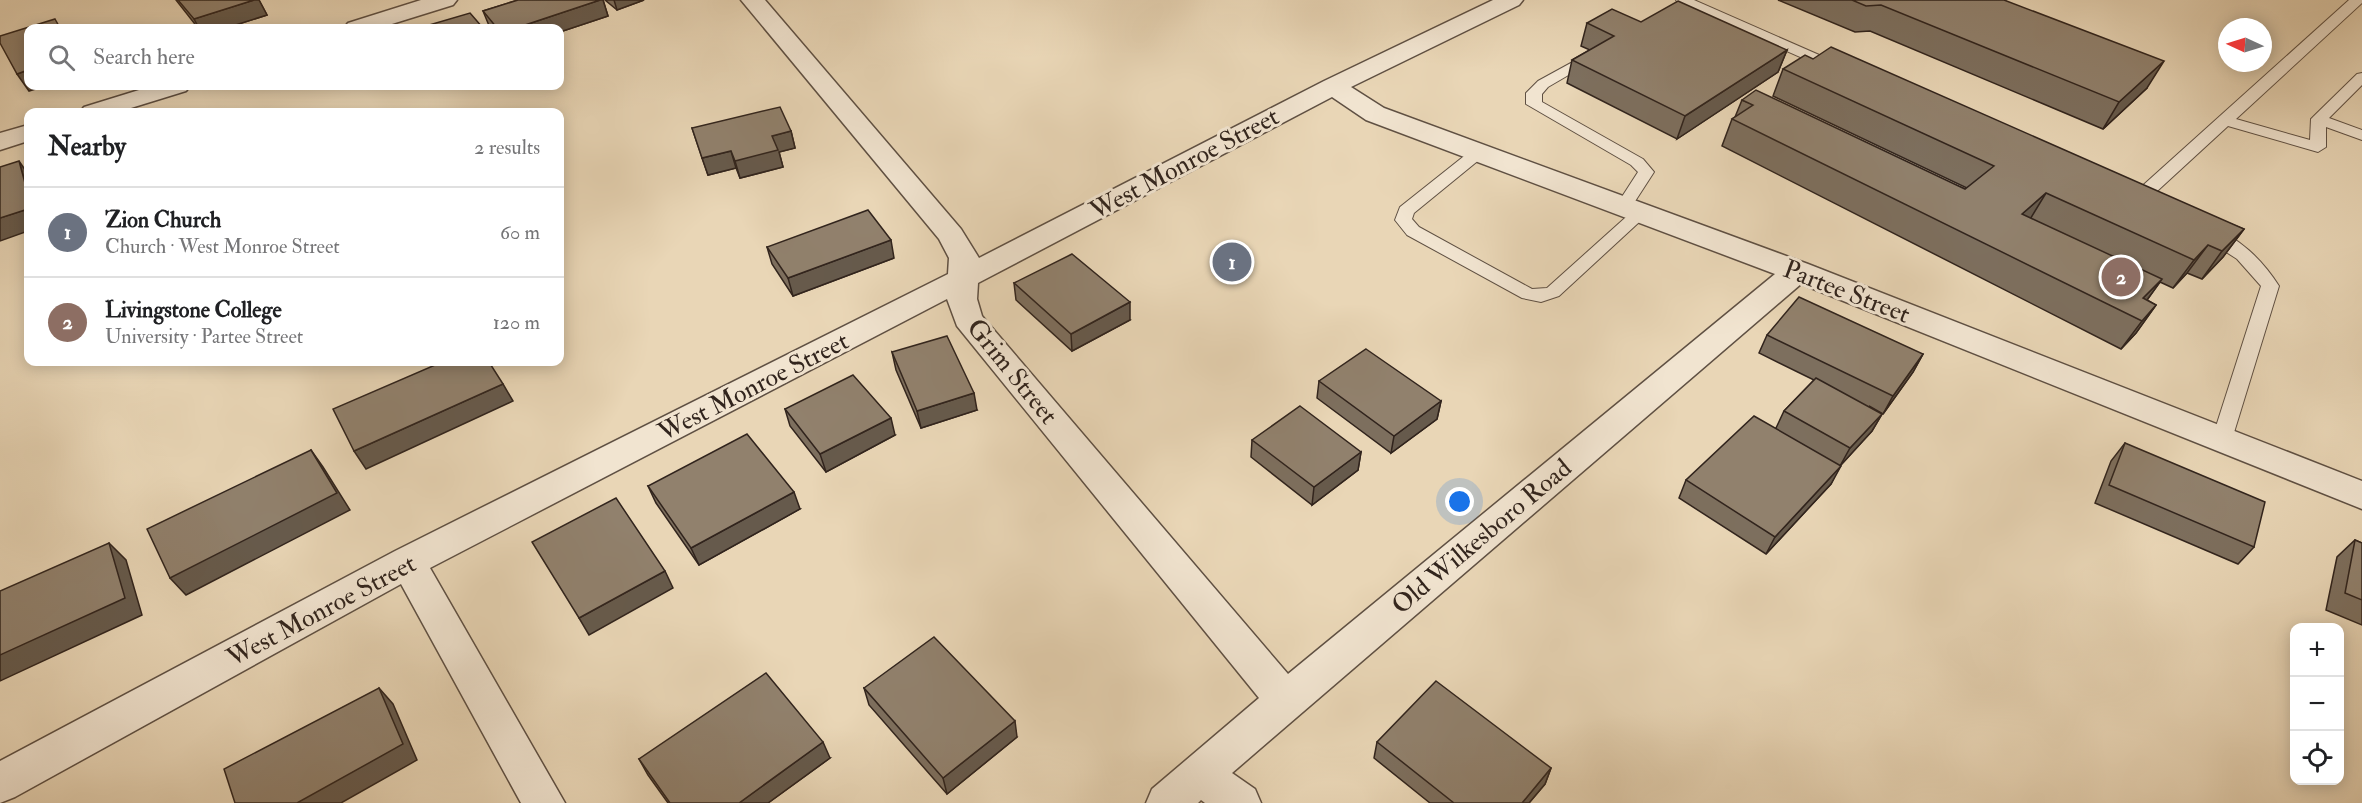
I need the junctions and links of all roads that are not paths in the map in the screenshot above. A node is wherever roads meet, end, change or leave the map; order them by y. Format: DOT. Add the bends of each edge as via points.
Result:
graph roads {
  1 [pos="445,0"];
  2 [pos="753,0"];
  3 [pos="2357,0"];
  4 [pos="1502,1"];
  5 [pos="1682,3"];
  6 [pos="369,24"];
  7 [pos="1596,53"];
  8 [pos="1855,76"];
  9 [pos="2362,77"];
  10 [pos="1333,86"];
  11 [pos="164,90"];
  12 [pos="106,108"];
  13 [pos="2319,118"];
  14 [pos="2224,120"];
  15 [pos="24,134"];
  16 [pos="2362,135"];
  17 [pos="0,142"];
  18 [pos="1479,152"];
  19 [pos="1633,209"];
  20 [pos="2157,210"];
  21 [pos="2199,229"];
  22 [pos="1797,271"];
  23 [pos="964,278"];
  24 [pos="2222,439"];
  25 [pos="2362,495"];
  26 [pos="408,562"];
  27 [pos="1285,700"];
  28 [pos="1200,775"];
  29 [pos="0,783"];
  30 [pos="544,803"];
  31 [pos="1167,803"];
  32 [pos="1240,803"];
  1 -- 6 [label="street"];
  2 -- 23 [label="street, Grim Street" via="951,235 964,258"];
  3 -- 14 [label="lane"];
  4 -- 10 [label="street, West Monroe Street"];
  5 -- 8 [label="lane"];
  7 -- 19 [label="lane" via="1543,84 1534,93 1534,104 1637,162 1646,172"];
  9 -- 13 [label="lane"];
  10 -- 18 [label="street, Partee Street" via="1375,114"];
  10 -- 23 [label="street, West Monroe Street"];
  11 -- 12 [label="street"];
  13 -- 14 [label="lane" via="2318,147"];
  13 -- 16 [label="lane"];
  14 -- 20 [label="lane" via="2131,198"];
  15 -- 17 [label="street"];
  18 -- 19 [label="street, Partee Street"];
  18 -- 19 [label="lane" via="1406,211 1403,220 1413,231 1528,294 1541,296 1553,292"];
  19 -- 22 [label="street, Partee Street"];
  21 -- 24 [label="lane" via="2260,268 2270,286"];
  22 -- 24 [label="street, Partee Street"];
  22 -- 27 [label="street, Old Wilkesboro Road"];
  23 -- 26 [label="street, West Monroe Street"];
  23 -- 27 [label="street, Grim Street" via="962,299 968,319"];
  24 -- 25 [label="street, Partee Street"];
  26 -- 29 [label="street, West Monroe Street"];
  26 -- 30 [label="street"];
  27 -- 28 [label="street, Old Wilkesboro Road"];
  28 -- 31 [label="street, Old Wilkesboro Road"];
  28 -- 32 [label="street"];
}
